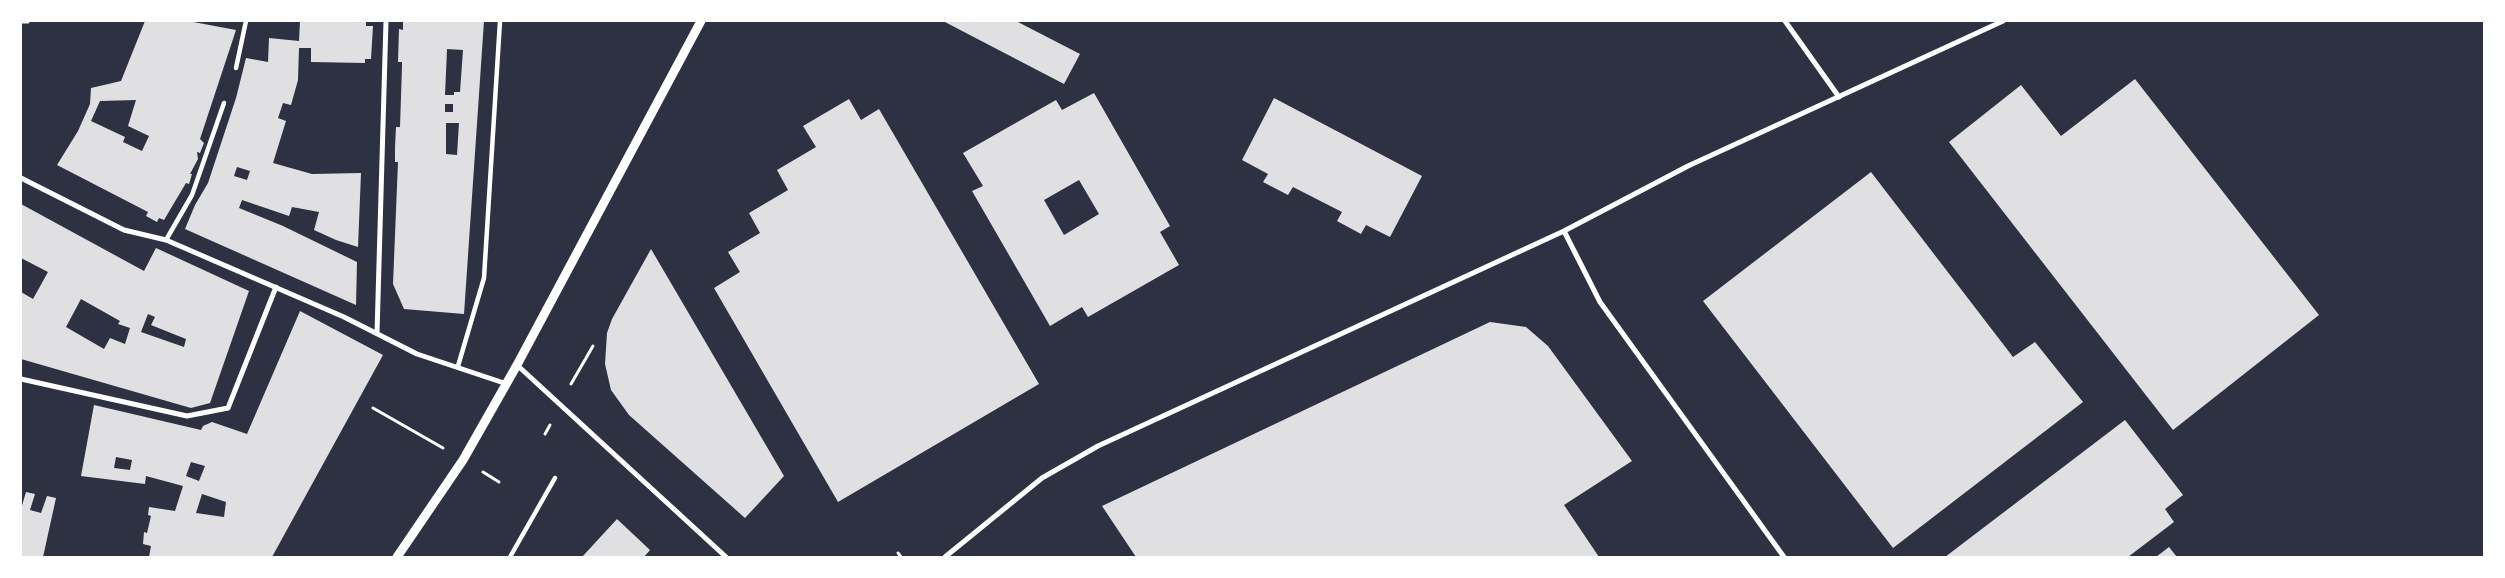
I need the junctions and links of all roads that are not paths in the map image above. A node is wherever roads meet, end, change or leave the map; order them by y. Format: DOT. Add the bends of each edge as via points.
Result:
graph roads {
  1 [pos="246,21"];
  2 [pos="386,21"];
  3 [pos="500,21"];
  4 [pos="701,21"];
  5 [pos="1785,21"];
  6 [pos="2003,21"];
  7 [pos="236,68"];
  8 [pos="1839,97"];
  9 [pos="224,103"];
  10 [pos="21,178"];
  11 [pos="1564,231"];
  12 [pos="166,240"];
  13 [pos="276,287"];
  14 [pos="377,332"];
  15 [pos="517,365"];
  16 [pos="458,366"];
  17 [pos="21,379"];
  18 [pos="507,384"];
  19 [pos="555,478"];
  20 [pos="398,557"];
  21 [pos="510,557"];
  22 [pos="726,557"];
  23 [pos="945,557"];
  24 [pos="1784,557"];
  1 -- 7 [label="street"];
  2 -- 14 [label="street"];
  3 -- 16 [label="street" via="484,278"];
  4 -- 15 [label="street"];
  5 -- 8 [label="street"];
  6 -- 8 [label="street"];
  8 -- 11 [label="street" via="1688,166"];
  9 -- 12 [label="street" via="192,195"];
  10 -- 12 [label="street" via="124,230"];
  11 -- 23 [label="street" via="1098,446 1042,478"];
  11 -- 24 [label="street" via="1600,302"];
  12 -- 13 [label="street"];
  13 -- 14 [label="street"];
  13 -- 17 [label="street" via="228,408 187,416"];
  14 -- 16 [label="street" via="417,354"];
  15 -- 18 [label="street"];
  15 -- 22 [label="street"];
  16 -- 18 [label="street"];
  18 -- 20 [label="street"];
  19 -- 21 [label="street"];
}
